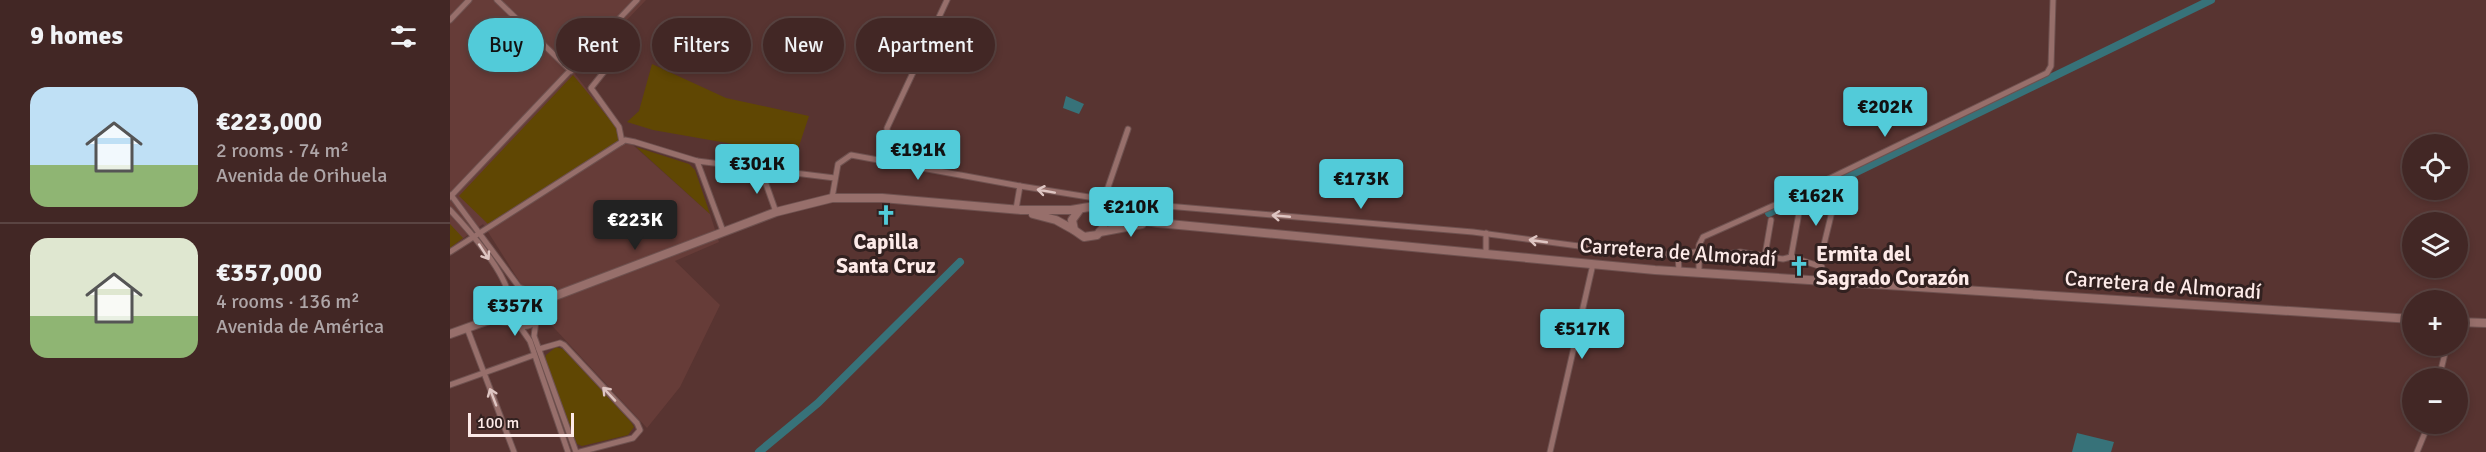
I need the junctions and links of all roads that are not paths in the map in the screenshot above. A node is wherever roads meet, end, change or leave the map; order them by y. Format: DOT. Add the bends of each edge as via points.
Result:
graph roads {
  1 [pos="469,0"];
  2 [pos="497,0"];
  3 [pos="638,0"];
  4 [pos="947,0"];
  5 [pos="2053,0"];
  6 [pos="621,18"];
  7 [pos="450,20"];
  8 [pos="556,57"];
  9 [pos="570,72"];
  10 [pos="604,72"];
  11 [pos="1128,129"];
  12 [pos="622,142"];
  13 [pos="697,161"];
  14 [pos="889,164"];
  15 [pos="761,170"];
  16 [pos="835,178"];
  17 [pos="1020,186"];
  18 [pos="1836,195"];
  19 [pos="451,196"];
  20 [pos="832,198"];
  21 [pos="1104,200"];
  22 [pos="1800,207"];
  23 [pos="1080,209"];
  24 [pos="450,210"];
  25 [pos="1019,210"];
  26 [pos="1098,210"];
  27 [pos="776,213"];
  28 [pos="1771,220"];
  29 [pos="1158,223"];
  30 [pos="1074,230"];
  31 [pos="723,231"];
  32 [pos="480,232"];
  33 [pos="1100,232"];
  34 [pos="1486,233"];
  35 [pos="474,236"];
  36 [pos="1700,251"];
  37 [pos="450,252"];
  38 [pos="1486,254"];
  39 [pos="1678,255"];
  40 [pos="1766,255"];
  41 [pos="1791,257"];
  42 [pos="1700,259"];
  43 [pos="1593,264"];
  44 [pos="1819,265"];
  45 [pos="1679,271"];
  46 [pos="1699,273"];
  47 [pos="1821,280"];
  48 [pos="525,290"];
  49 [pos="537,296"];
  50 [pos="555,296"];
  51 [pos="508,302"];
  52 [pos="542,307"];
  53 [pos="2402,318"];
  54 [pos="492,319"];
  55 [pos="536,321"];
  56 [pos="2468,322"];
  57 [pos="516,323"];
  58 [pos="2486,323"];
  59 [pos="467,328"];
  60 [pos="450,334"];
  61 [pos="539,349"];
  62 [pos="534,355"];
  63 [pos="484,373"];
  64 [pos="450,385"];
  65 [pos="2424,434"];
  66 [pos="514,452"];
  67 [pos="568,452"];
  68 [pos="578,452"];
  69 [pos="1550,452"];
  70 [pos="2417,452"];
  1 -- 7 [label="street"];
  2 -- 8 [label="street"];
  3 -- 6 [label="street"];
  4 -- 14 [label="street" via="887,128"];
  5 -- 36 [label="street" via="2051,66 2047,73 1704,237"];
  9 -- 19 [label="street"];
  10 -- 12 [label="street" via="591,88 619,127"];
  11 -- 21 [label="street"];
  12 -- 13 [label="street" via="630,140"];
  12 -- 32 [label="street"];
  13 -- 15 [label="street"];
  13 -- 31 [label="street"];
  14 -- 16 [label="street" via="851,155 838,164"];
  14 -- 17 [label="street"];
  15 -- 16 [label="street"];
  15 -- 27 [label="street"];
  16 -- 20 [label="street"];
  21 -- 17 [label="street, one-way"];
  17 -- 25 [label="street"];
  18 -- 44 [label="street"];
  19 -- 32 [label="street"];
  20 -- 25 [label="main road" via="882,198"];
  20 -- 27 [label="main road"];
  34 -- 21 [label="street, one-way"];
  22 -- 41 [label="street"];
  23 -- 25 [label="main road"];
  23 -- 26 [label="main road"];
  23 -- 30 [label="main road" via="1072,220"];
  24 -- 35 [label="street"];
  25 -- 30 [label="main road" via="1056,220"];
  26 -- 29 [label="main road"];
  26 -- 33 [label="main road" via="1104,223"];
  27 -- 31 [label="main road"];
  28 -- 40 [label="street"];
  29 -- 33 [label="main road"];
  29 -- 38 [label="main road, Carretera de Almoradí"];
  30 -- 33 [label="main road" via="1089,238"];
  31 -- 50 [label="main road"];
  32 -- 35 [label="street"];
  32 -- 48 [label="street"];
  34 -- 38 [label="street"];
  39 -- 34 [label="street, one-way" via="1608,250"];
  35 -- 37 [label="street"];
  35 -- 51 [label="street, one-way" via="507,286"];
  36 -- 39 [label="street"];
  36 -- 42 [label="street"];
  38 -- 43 [label="main road, Carretera de Almoradí"];
  39 -- 45 [label="street"];
  40 -- 41 [label="street"];
  40 -- 42 [label="street" via="1731,253"];
  41 -- 44 [label="street"];
  42 -- 46 [label="street"];
  43 -- 45 [label="main road, Carretera de Almoradí"];
  43 -- 69 [label="street"];
  44 -- 47 [label="street"];
  45 -- 46 [label="main road, Carretera de Almoradí"];
  46 -- 47 [label="main road, Carretera de Almoradí"];
  47 -- 53 [label="main road, Carretera de Almoradí"];
  48 -- 49 [label="main road"];
  48 -- 51 [label="main road" via="516,292"];
  49 -- 50 [label="main road"];
  49 -- 52 [label="main road"];
  50 -- 52 [label="main road"];
  51 -- 54 [label="main road"];
  51 -- 57 [label="main road" via="508,315"];
  52 -- 55 [label="main road"];
  54 -- 57 [label="main road"];
  54 -- 59 [label="main road"];
  55 -- 57 [label="main road"];
  55 -- 61 [label="street" via="534,336"];
  56 -- 58 [label="main road"];
  57 -- 62 [label="street" via="530,341"];
  59 -- 60 [label="main road"];
  59 -- 63 [label="street"];
  61 -- 68 [label="street"];
  68 -- 61 [label="street, one-way" via="633,438 640,430 564,345"];
  62 -- 63 [label="street"];
  62 -- 67 [label="street"];
  63 -- 64 [label="street"];
  66 -- 63 [label="street, one-way"];
  65 -- 70 [label="street"];
}
